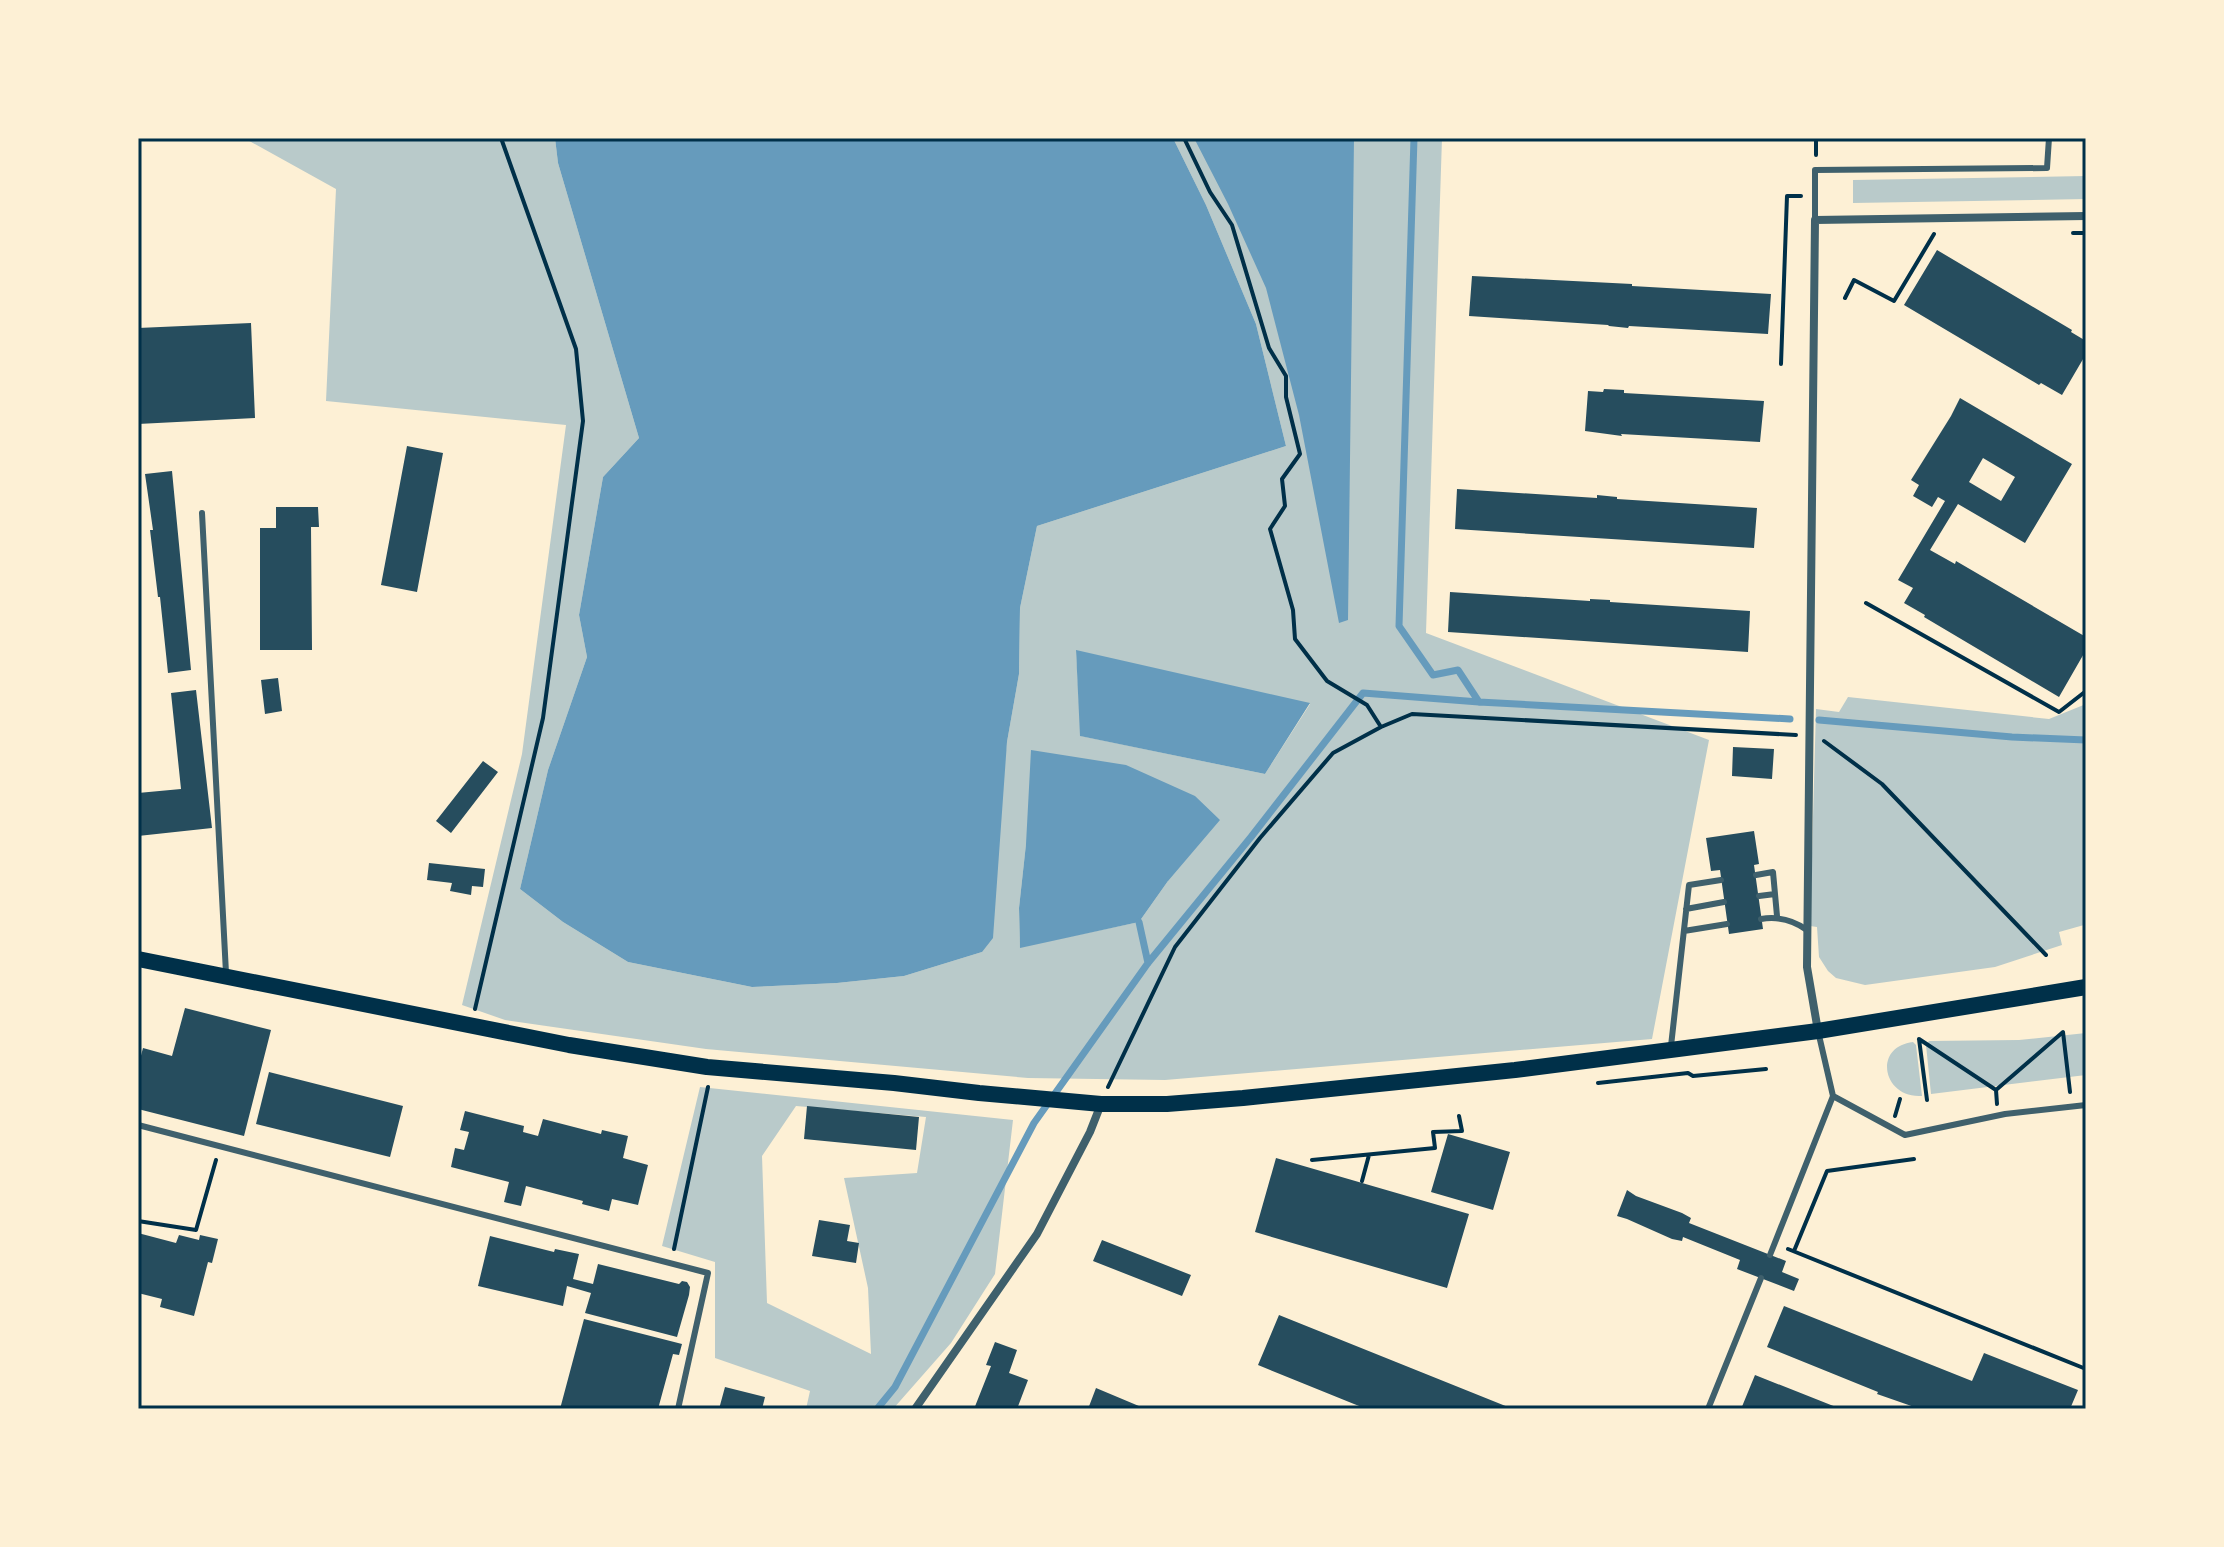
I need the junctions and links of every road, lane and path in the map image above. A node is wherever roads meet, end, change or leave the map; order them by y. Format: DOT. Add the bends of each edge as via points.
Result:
graph roads {
  1 [pos="501,138"];
  2 [pos="1184,138"];
  3 [pos="2049,138"];
  4 [pos="1815,195"];
  5 [pos="2086,216"];
  6 [pos="1815,220"];
  7 [pos="1934,234"];
  8 [pos="1845,298"];
  9 [pos="1781,364"];
  10 [pos="202,513"];
  11 [pos="1866,603"];
  12 [pos="2086,691"];
  13 [pos="1381,727"];
  14 [pos="1809,730"];
  15 [pos="1799,735"];
  16 [pos="1756,875"];
  17 [pos="1721,880"];
  18 [pos="1775,894"];
  19 [pos="1759,896"];
  20 [pos="1724,902"];
  21 [pos="1686,909"];
  22 [pos="1777,916"];
  23 [pos="1761,919"];
  24 [pos="1727,924"];
  25 [pos="1807,930"];
  26 [pos="1684,931"];
  27 [pos="2046,955"];
  28 [pos="138,959"];
  29 [pos="226,977"];
  30 [pos="2086,987"];
  31 [pos="471,1026"];
  32 [pos="1818,1031"];
  33 [pos="1671,1050"];
  34 [pos="1766,1069"];
  35 [pos="1598,1083"];
  36 [pos="708,1087"];
  37 [pos="1996,1090"];
  38 [pos="1833,1096"];
  39 [pos="1927,1100"];
  40 [pos="1101,1104"];
  41 [pos="2086,1105"];
  42 [pos="2072,1106"];
  43 [pos="1998,1115"];
  44 [pos="1459,1116"];
  45 [pos="138,1125"];
  46 [pos="220,1146"];
  47 [pos="1369,1155"];
  48 [pos="1914,1159"];
  49 [pos="1312,1160"];
  50 [pos="1362,1181"];
  51 [pos="138,1221"];
  52 [pos="1775,1244"];
  53 [pos="1794,1251"];
  54 [pos="1770,1255"];
  55 [pos="671,1263"];
  56 [pos="1761,1278"];
  57 [pos="2086,1369"];
  58 [pos="678,1409"];
  59 [pos="915,1409"];
  60 [pos="1708,1409"];
  1 -- 31 [label="path" via="576,349 583,421 543,718"];
  2 -- 13 [label="path" via="1232,225 1269,348 1286,376 1300,454 1282,479 1285,506 1270,529 1293,610 1295,639 1327,681 1367,705"];
  3 -- 4 [label="lane" via="2047,168 1815,170"];
  4 -- 6 [label="lane"];
  4 -- 9 [label="path" via="1787,196"];
  5 -- 6 [label="street"];
  6 -- 14 [label="street"];
  7 -- 8 [label="path" via="1894,301 1854,280"];
  10 -- 29 [label="lane"];
  11 -- 12 [label="path" via="2059,712"];
  13 -- 15 [label="path" via="1412,714"];
  13 -- 40 [label="path" via="1333,753 1175,947"];
  14 -- 25 [label="street"];
  14 -- 27 [label="path" via="1882,784"];
  16 -- 18 [label="lane" via="1773,872"];
  17 -- 21 [label="lane" via="1689,885"];
  18 -- 19 [label="lane"];
  18 -- 22 [label="lane"];
  20 -- 21 [label="lane"];
  21 -- 26 [label="lane"];
  22 -- 23 [label="lane"];
  22 -- 25 [label="lane"];
  24 -- 26 [label="lane"];
  25 -- 32 [label="street" via="1807,967"];
  26 -- 33 [label="lane"];
  28 -- 29 [label="main road"];
  29 -- 31 [label="main road"];
  30 -- 32 [label="main road"];
  31 -- 40 [label="main road" via="707,1067"];
  32 -- 33 [label="main road"];
  32 -- 38 [label="lane"];
  33 -- 40 [label="main road" via="1243,1098"];
  34 -- 35 [label="path"];
  36 -- 55 [label="path"];
  37 -- 39 [label="path" via="1919,1039"];
  37 -- 42 [label="path" via="2063,1032"];
  37 -- 43 [label="path"];
  38 -- 43 [label="lane" via="1905,1135"];
  38 -- 52 [label="lane"];
  40 -- 59 [label="street" via="1037,1234"];
  41 -- 42 [label="lane"];
  42 -- 43 [label="lane"];
  44 -- 47 [label="path" via="1462,1131 1433,1132 1435,1148"];
  45 -- 46 [label="lane"];
  46 -- 51 [label="path" via="196,1230"];
  46 -- 55 [label="lane"];
  47 -- 49 [label="path"];
  47 -- 50 [label="path"];
  48 -- 53 [label="path" via="1827,1171"];
  52 -- 53 [label="path"];
  52 -- 54 [label="lane"];
  53 -- 57 [label="path"];
  55 -- 58 [label="lane" via="708,1273"];
  56 -- 60 [label="lane"];
}
